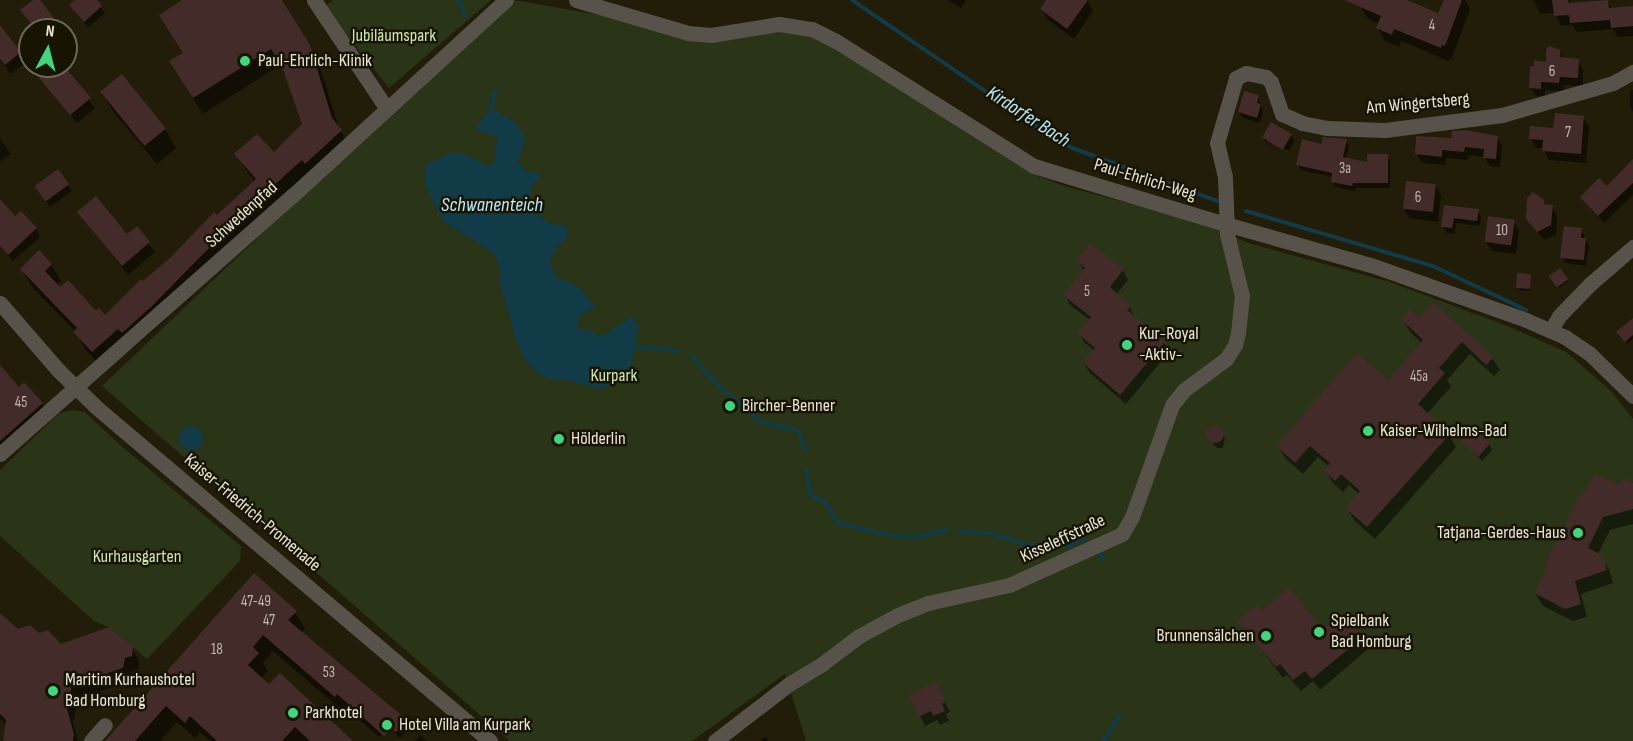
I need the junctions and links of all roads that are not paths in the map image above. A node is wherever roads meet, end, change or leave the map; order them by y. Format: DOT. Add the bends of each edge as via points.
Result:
graph roads {
  1 [pos="314,0"];
  2 [pos="506,0"];
  3 [pos="576,0"];
  4 [pos="1633,72"];
  5 [pos="387,109"];
  6 [pos="1227,225"];
  7 [pos="1633,247"];
  8 [pos="0,303"];
  9 [pos="1551,330"];
  10 [pos="75,387"];
  11 [pos="1633,396"];
  12 [pos="0,454"];
  13 [pos="105,725"];
  14 [pos="91,741"];
  15 [pos="490,741"];
  16 [pos="715,741"];
  1 -- 5 [label="street"];
  2 -- 5 [label="street, Schwedenpfad"];
  3 -- 6 [label="street, Paul-Ehrlich-Weg" via="688,33 711,35 779,24 812,29 1034,166"];
  4 -- 6 [label="street, Am Wingertsberg" via="1613,83 1502,115 1385,130 1327,128 1292,120 1282,114 1271,82 1266,77 1246,73 1233,81 1218,134"];
  5 -- 10 [label="street, Schwedenpfad"];
  6 -- 9 [label="street, Paul-Ehrlich-Weg" via="1371,265"];
  6 -- 16 [label="street, Kisseleffstraße" via="1242,296 1235,345 1219,365 1184,390 1172,405 1132,517 1122,534 1009,585 928,603 898,615 859,636 789,684"];
  7 -- 9 [label="street" via="1590,284"];
  8 -- 10 [label="street, Kaiser-Friedrich-Promenade"];
  9 -- 11 [label="street, Paul-Ehrlich-Weg" via="1590,354"];
  10 -- 12 [label="street, Schwedenpfad"];
  10 -- 15 [label="street, Kaiser-Friedrich-Promenade"];
  13 -- 14 [label="street"];
}
